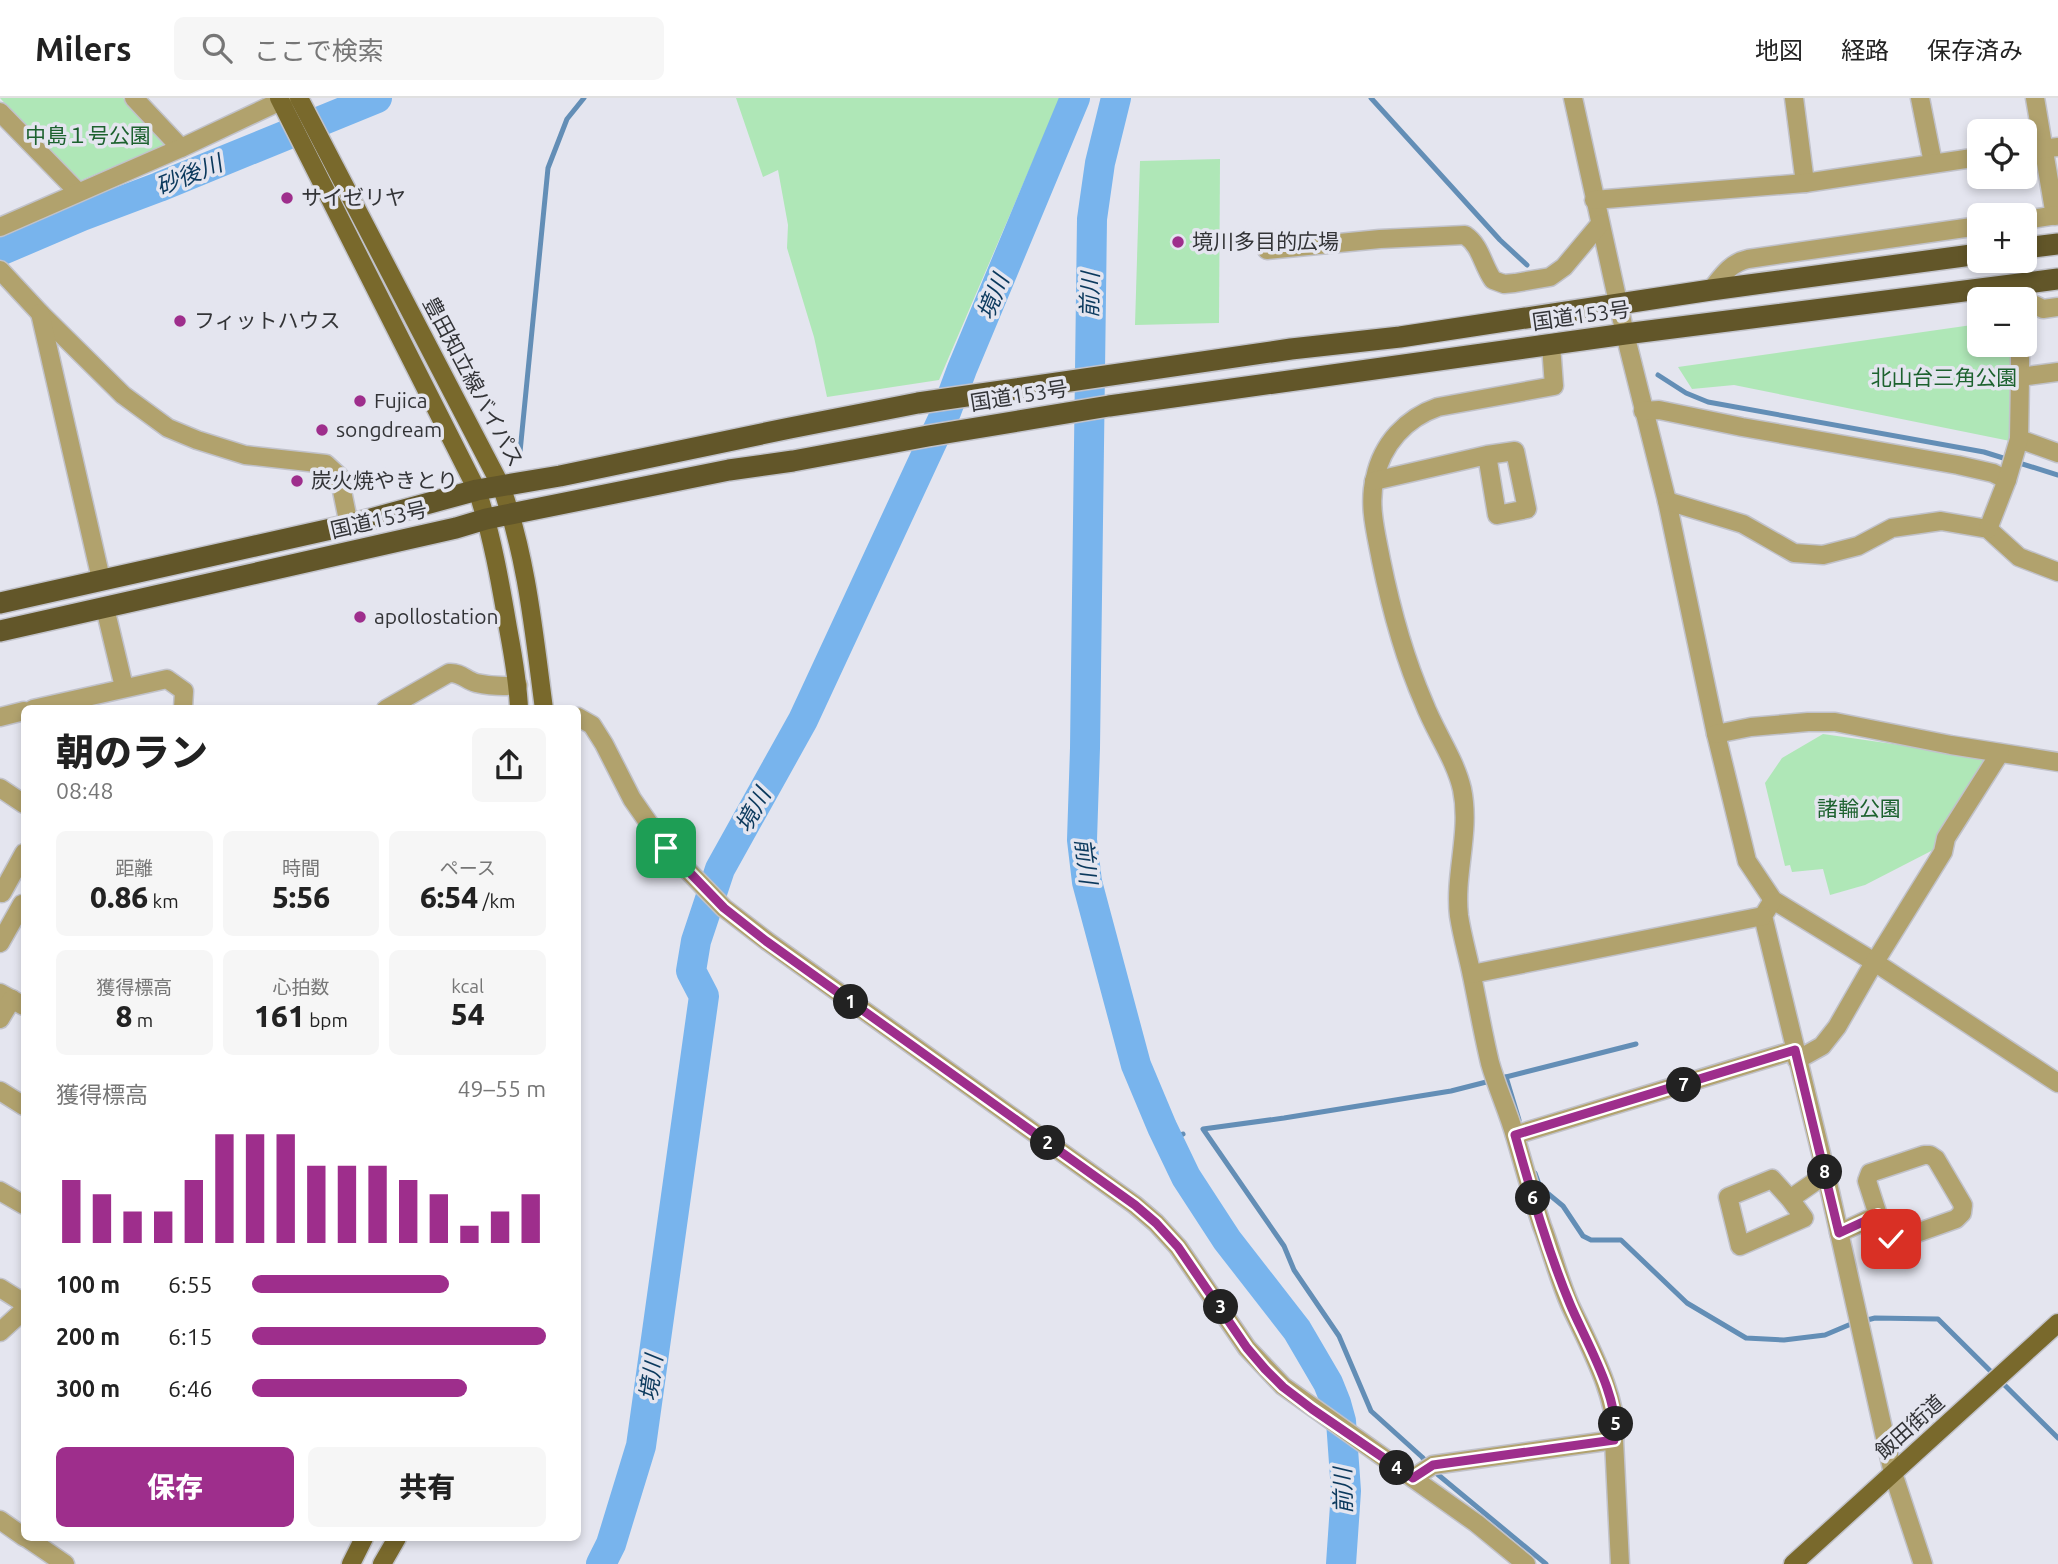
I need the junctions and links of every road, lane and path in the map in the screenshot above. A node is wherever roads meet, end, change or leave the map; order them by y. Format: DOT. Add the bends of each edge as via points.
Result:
graph roads {
  1 [pos="134,98"];
  2 [pos="299,98"];
  3 [pos="1573,98"];
  4 [pos="1794,98"];
  5 [pos="1920,98"];
  6 [pos="2035,98"];
  7 [pos="282,99"];
  8 [pos="0,112"];
  9 [pos="181,148"];
  10 [pos="2051,148"];
  11 [pos="1967,159"];
  12 [pos="1933,163"];
  13 [pos="1805,183"];
  14 [pos="78,192"];
  15 [pos="1594,200"];
  16 [pos="2057,216"];
  17 [pos="2037,218"];
  18 [pos="1600,224"];
  19 [pos="0,227"];
  20 [pos="1967,228"];
  21 [pos="2058,243"];
  22 [pos="2037,246"];
  23 [pos="1267,250"];
  24 [pos="1967,256"];
  25 [pos="4,279"];
  26 [pos="2058,279"];
  27 [pos="2000,286"];
  28 [pos="1711,290"];
  29 [pos="1618,304"];
  30 [pos="2037,306"];
  31 [pos="2058,307"];
  32 [pos="40,313"];
  33 [pos="1625,334"];
  34 [pos="1551,345"];
  35 [pos="2020,357"];
  36 [pos="2058,372"];
  37 [pos="2020,377"];
  38 [pos="1643,411"];
  39 [pos="2017,444"];
  40 [pos="2058,453"];
  41 [pos="1487,456"];
  42 [pos="2008,475"];
  43 [pos="1374,481"];
  44 [pos="501,486"];
  45 [pos="477,490"];
  46 [pos="1667,501"];
  47 [pos="512,515"];
  48 [pos="486,519"];
  49 [pos="349,524"];
  50 [pos="1988,529"];
  51 [pos="2058,572"];
  52 [pos="101,579"];
  53 [pos="0,603"];
  54 [pos="105,608"];
  55 [pos="0,631"];
  56 [pos="518,685"];
  57 [pos="124,687"];
  58 [pos="51,705"];
  59 [pos="183,705"];
  60 [pos="393,705"];
  61 [pos="519,705"];
  62 [pos="543,705"];
  63 [pos="21,712"];
  64 [pos="0,717"];
  65 [pos="581,719"];
  66 [pos="1716,734"];
  67 [pos="2000,753"];
  68 [pos="2058,762"];
  69 [pos="0,788"];
  70 [pos="21,802"];
  71 [pos="21,858"];
  72 [pos="1,892"];
  73 [pos="1773,900"];
  74 [pos="21,904"];
  75 [pos="21,908"];
  76 [pos="1763,916"];
  77 [pos="0,943"];
  78 [pos="1876,963"];
  79 [pos="1472,974"];
  80 [pos="12,999"];
  81 [pos="0,1019"];
  82 [pos="1796,1055"];
  83 [pos="2058,1083"];
  84 [pos="0,1091"];
  85 [pos="21,1103"];
  86 [pos="1515,1135"];
  87 [pos="1826,1174"];
  88 [pos="0,1191"];
  89 [pos="1790,1199"];
  90 [pos="21,1203"];
  91 [pos="1878,1215"];
  92 [pos="1839,1233"];
  93 [pos="0,1288"];
  94 [pos="21,1301"];
  95 [pos="21,1313"];
  96 [pos="2058,1324"];
  97 [pos="0,1332"];
  98 [pos="1614,1440"];
  99 [pos="1893,1473"];
  100 [pos="1413,1478"];
  101 [pos="0,1520"];
  102 [pos="21,1534"];
  103 [pos="32,1541"];
  104 [pos="362,1541"];
  105 [pos="395,1541"];
  106 [pos="65,1564"];
  107 [pos="351,1564"];
  108 [pos="382,1564"];
  109 [pos="1526,1564"];
  110 [pos="1620,1564"];
  111 [pos="1793,1564"];
  112 [pos="1923,1564"];
  1 -- 9 [label="street"];
  2 -- 44 [label="main road, 豊田知立線バイパス"];
  3 -- 15 [label="street"];
  4 -- 13 [label="street"];
  5 -- 12 [label="street"];
  6 -- 10 [label="street"];
  7 -- 9 [label="street"];
  7 -- 45 [label="main road, 豊田知立線バイパス"];
  8 -- 14 [label="street"];
  9 -- 14 [label="street"];
  10 -- 16 [label="street"];
  11 -- 12 [label="street"];
  12 -- 13 [label="street"];
  13 -- 15 [label="street"];
  14 -- 19 [label="street"];
  15 -- 18 [label="street"];
  16 -- 17 [label="street"];
  18 -- 23 [label="street" via="1550,277 1504,284 1493,280 1474,241 1465,235"];
  18 -- 29 [label="street"];
  20 -- 28 [label="street" via="1738,261"];
  21 -- 22 [label="highway"];
  24 -- 28 [label="highway, 国道153号"];
  25 -- 32 [label="street"];
  26 -- 27 [label="highway, 国道153号"];
  27 -- 33 [label="highway, 国道153号"];
  28 -- 29 [label="highway, 国道153号"];
  29 -- 33 [label="street"];
  29 -- 44 [label="highway, 国道153号" via="918,403"];
  30 -- 31 [label="street"];
  32 -- 49 [label="street" via="123,395 168,428 245,455 326,464 339,476"];
  32 -- 52 [label="street"];
  33 -- 34 [label="highway, 国道153号"];
  33 -- 38 [label="street"];
  34 -- 43 [label="street" via="1553,386 1424,412 1393,439"];
  34 -- 47 [label="highway, 国道153号" via="1110,406 729,470"];
  35 -- 37 [label="street"];
  36 -- 37 [label="street"];
  37 -- 39 [label="street"];
  38 -- 42 [label="street" via="1659,410"];
  38 -- 46 [label="street"];
  39 -- 40 [label="street"];
  39 -- 42 [label="street"];
  41 -- 43 [label="street"];
  42 -- 50 [label="street"];
  43 -- 79 [label="street" via="1372,517 1388,594 1424,704 1462,790 1465,830 1459,914"];
  44 -- 45 [label="highway, 国道153号"];
  44 -- 47 [label="main road, 豊田知立線バイパス"];
  45 -- 48 [label="main road, 豊田知立線バイパス"];
  45 -- 49 [label="highway, 国道153号"];
  46 -- 50 [label="street" via="1744,524 1794,554 1823,555 1858,547 1892,528 1941,521"];
  46 -- 66 [label="street"];
  47 -- 48 [label="highway, 国道153号"];
  47 -- 62 [label="main road, 豊田知立線バイパス" via="523,559"];
  48 -- 54 [label="highway, 国道153号"];
  48 -- 56 [label="main road, 豊田知立線バイパス"];
  49 -- 52 [label="highway, 国道153号"];
  50 -- 51 [label="street" via="2019,557"];
  52 -- 53 [label="highway, 国道153号"];
  54 -- 55 [label="highway, 国道153号"];
  54 -- 57 [label="street"];
  56 -- 60 [label="street" via="503,687 449,673"];
  56 -- 61 [label="main road, 豊田知立線バイパス"];
  57 -- 58 [label="street"];
  57 -- 59 [label="street" via="167,679 184,691"];
  63 -- 64 [label="street"];
  65 -- 100 [label="street" via="592,725 632,799 666,848 724,908 1135,1205 1178,1247 1247,1348 1283,1387"];
  66 -- 67 [label="street" via="1835,722"];
  66 -- 73 [label="street" via="1747,861"];
  67 -- 68 [label="street"];
  67 -- 78 [label="street"];
  69 -- 70 [label="street"];
  71 -- 72 [label="street"];
  72 -- 74 [label="street"];
  73 -- 76 [label="street"];
  73 -- 78 [label="street"];
  75 -- 77 [label="street"];
  76 -- 79 [label="street"];
  76 -- 82 [label="street"];
  78 -- 82 [label="street" via="1830,1037 1815,1051"];
  78 -- 83 [label="street"];
  79 -- 86 [label="street" via="1491,1065"];
  80 -- 81 [label="street"];
  82 -- 86 [label="street"];
  82 -- 87 [label="street"];
  84 -- 85 [label="street"];
  86 -- 98 [label="street" via="1539,1219 1613,1405"];
  87 -- 89 [label="street"];
  87 -- 92 [label="street"];
  88 -- 90 [label="street"];
  91 -- 91 [label="street" via="1867,1181 1870,1173 1926,1154 1936,1159 1963,1205 1956,1219 1897,1240 1886,1235"];
  91 -- 92 [label="street"];
  92 -- 99 [label="street"];
  93 -- 94 [label="street"];
  95 -- 97 [label="street"];
  96 -- 99 [label="main road, 飯田街道"];
  98 -- 100 [label="street" via="1433,1465"];
  98 -- 110 [label="street"];
  99 -- 111 [label="main road, 飯田街道"];
  99 -- 112 [label="street"];
  100 -- 109 [label="street"];
  101 -- 102 [label="street"];
  103 -- 106 [label="street"];
  104 -- 107 [label="main road"];
  105 -- 108 [label="main road"];
}
